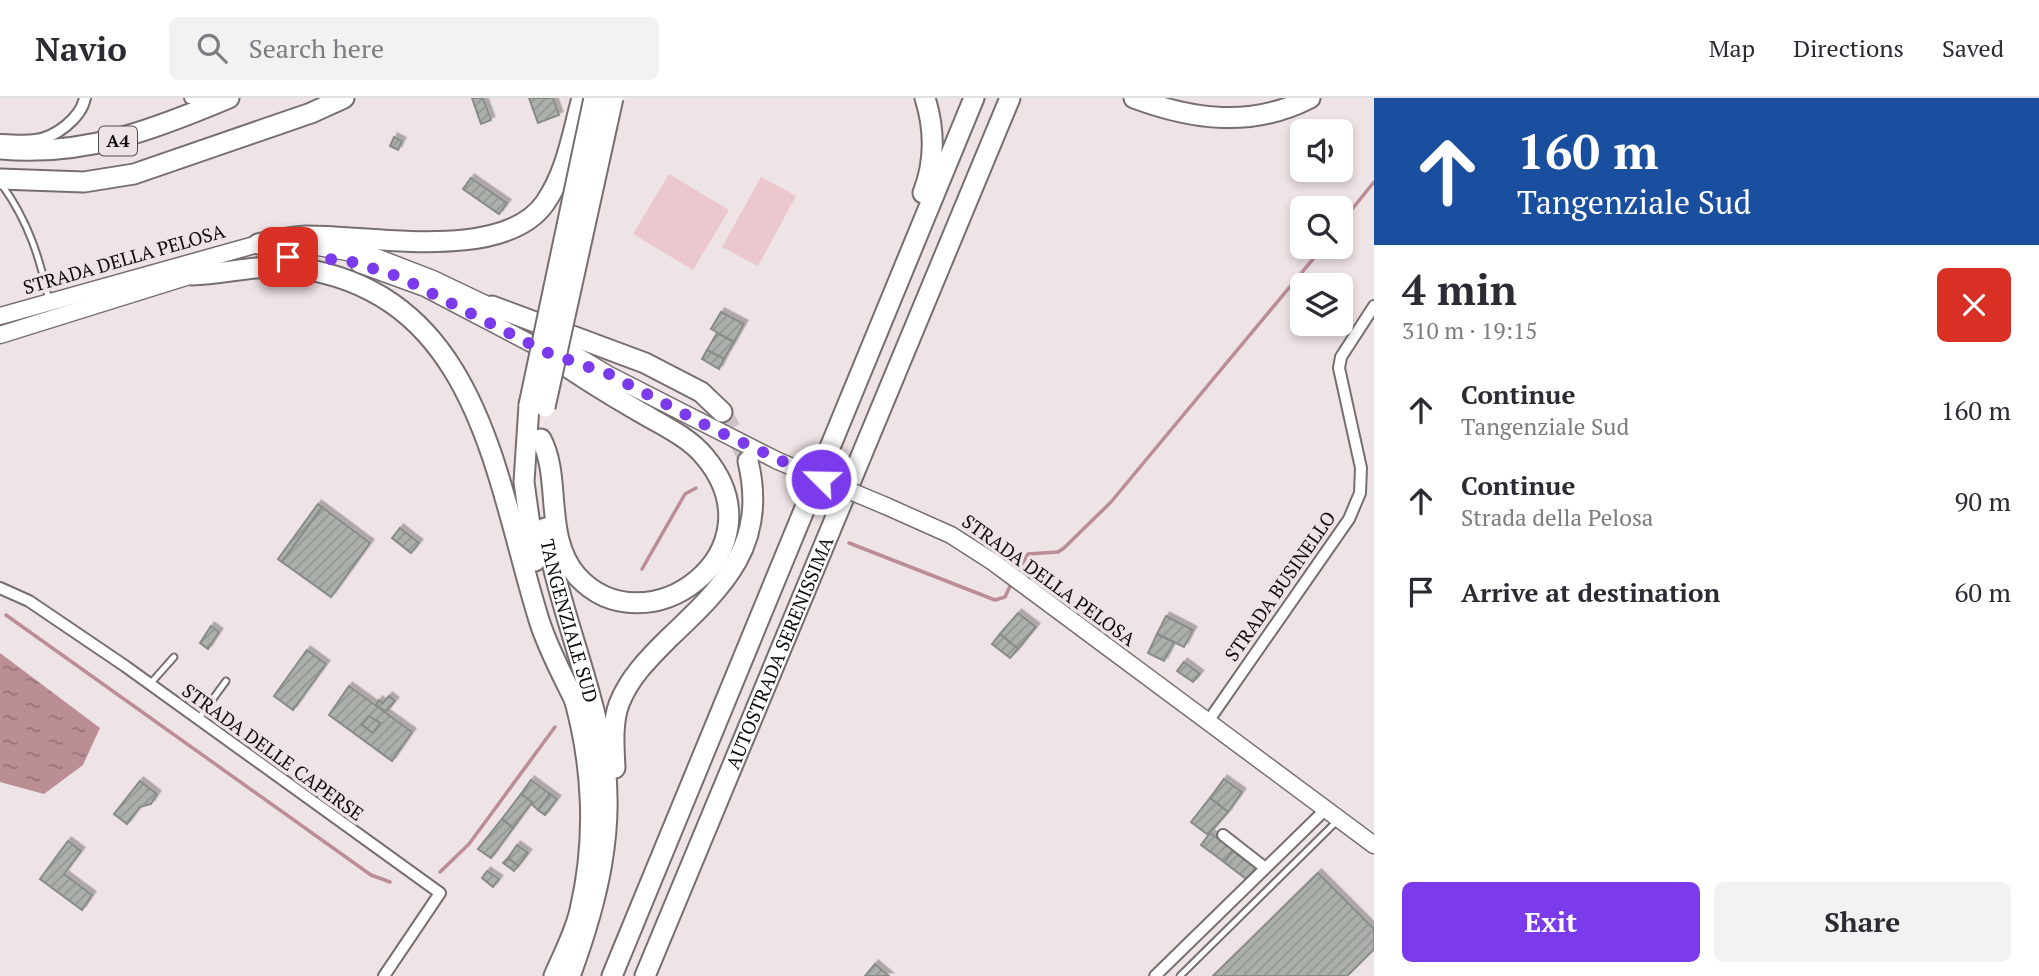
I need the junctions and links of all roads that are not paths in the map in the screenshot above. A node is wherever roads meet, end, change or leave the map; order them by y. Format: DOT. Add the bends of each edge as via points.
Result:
graph roads {
  1 [pos="85,98"];
  2 [pos="190,98"];
  3 [pos="344,98"];
  4 [pos="582,98"];
  5 [pos="594,98"];
  6 [pos="612,98"];
  7 [pos="925,98"];
  8 [pos="974,98"];
  9 [pos="1010,98"];
  10 [pos="1020,98"];
  11 [pos="1134,98"];
  12 [pos="1310,98"];
  13 [pos="222,101"];
  14 [pos="0,140"];
  15 [pos="0,149"];
  16 [pos="0,181"];
  17 [pos="258,244"];
  18 [pos="191,275"];
  19 [pos="49,301"];
  20 [pos="492,306"];
  21 [pos="1374,306"];
  22 [pos="0,316"];
  23 [pos="0,335"];
  24 [pos="546,352"];
  25 [pos="609,374"];
  26 [pos="537,406"];
  27 [pos="722,412"];
  28 [pos="541,439"];
  29 [pos="748,461"];
  30 [pos="855,473"];
  31 [pos="793,537"];
  32 [pos="0,588"];
  33 [pos="174,657"];
  34 [pos="226,681"];
  35 [pos="150,684"];
  36 [pos="576,703"];
  37 [pos="198,720"];
  38 [pos="1207,723"];
  39 [pos="1325,810"];
  40 [pos="1339,820"];
  41 [pos="1223,835"];
  42 [pos="1374,845"];
  43 [pos="1264,867"];
  44 [pos="592,915"];
  45 [pos="384,976"];
  46 [pos="554,976"];
  47 [pos="570,976"];
  48 [pos="612,976"];
  49 [pos="645,976"];
  50 [pos="1155,976"];
  51 [pos="1180,976"];
  1 -- 14 [label="street" via="63,128 37,140"];
  2 -- 13 [label="street"];
  3 -- 16 [label="highway" via="134,174 83,182"];
  4 -- 17 [label="highway" via="558,181 543,205 501,233 443,240 305,236"];
  5 -- 26 [label="highway, TANGENZIALE SUD, bridge"];
  6 -- 26 [label="highway, TANGENZIALE SUD, bridge"];
  7 -- 31 [label="highway" via="933,143 928,180"];
  8 -- 31 [label="highway, AUTOSTRADA SERENISSIMA"];
  9 -- 30 [label="highway, AUTOSTRADA SERENISSIMA"];
  10 -- 30 [label="highway"];
  11 -- 12 [label="highway" via="1184,114 1234,118 1275,113"];
  13 -- 15 [label="highway, A4" via="107,144 57,151"];
  16 -- 19 [label="lane" via="37,251"];
  17 -- 19 [label="street, STRADA DELLA PELOSA"];
  17 -- 20 [label="street, STRADA DELLA PELOSA" via="318,247 376,257"];
  18 -- 23 [label="street, STRADA DELLA PELOSA"];
  18 -- 24 [label="street, STRADA DELLA PELOSA" via="288,257 346,260 400,277"];
  18 -- 36 [label="highway" via="270,267 332,276 400,309 428,335 467,389 482,425 540,624"];
  19 -- 22 [label="street, STRADA DELLA PELOSA"];
  20 -- 25 [label="street, STRADA DELLA PELOSA"];
  20 -- 27 [label="highway" via="672,376 701,392"];
  21 -- 38 [label="street, STRADA BUSINELLO" via="1341,357 1339,368 1361,468 1360,493 1349,519"];
  24 -- 25 [label="street, STRADA DELLA PELOSA"];
  24 -- 28 [label="highway" via="691,444 717,473 726,492 727,538 704,576 680,593 652,602 629,601 589,586 576,575 563,550"];
  25 -- 38 [label="street, STRADA DELLA PELOSA, bridge" via="778,461 951,535"];
  26 -- 28 [label="highway, TANGENZIALE SUD"];
  26 -- 36 [label="highway, TANGENZIALE SUD" via="524,482 530,543"];
  28 -- 44 [label="highway, TANGENZIALE SUD" via="542,502 551,559 592,701 605,776 604,856"];
  29 -- 44 [label="highway" via="753,512 743,552 715,594 645,662 618,705 614,729 616,827 604,890"];
  30 -- 49 [label="highway, AUTOSTRADA SERENISSIMA"];
  31 -- 48 [label="highway, AUTOSTRADA SERENISSIMA"];
  32 -- 35 [label="street, STRADA DELLE CAPERSE" via="29,601"];
  33 -- 35 [label="lane"];
  34 -- 37 [label="lane"];
  35 -- 37 [label="street, STRADA DELLE CAPERSE"];
  36 -- 46 [label="highway, TANGENZIALE SUD" via="591,793 591,834 580,912"];
  37 -- 45 [label="street, STRADA DELLE CAPERSE" via="440,893"];
  38 -- 39 [label="street, STRADA DELLA PELOSA"];
  39 -- 40 [label="street, STRADA DELLA PELOSA"];
  39 -- 43 [label="street"];
  40 -- 42 [label="street, STRADA DELLA PELOSA"];
  40 -- 51 [label="lane"];
  41 -- 43 [label="street"];
  43 -- 50 [label="street"];
  44 -- 47 [label="highway, TANGENZIALE SUD"];
}
